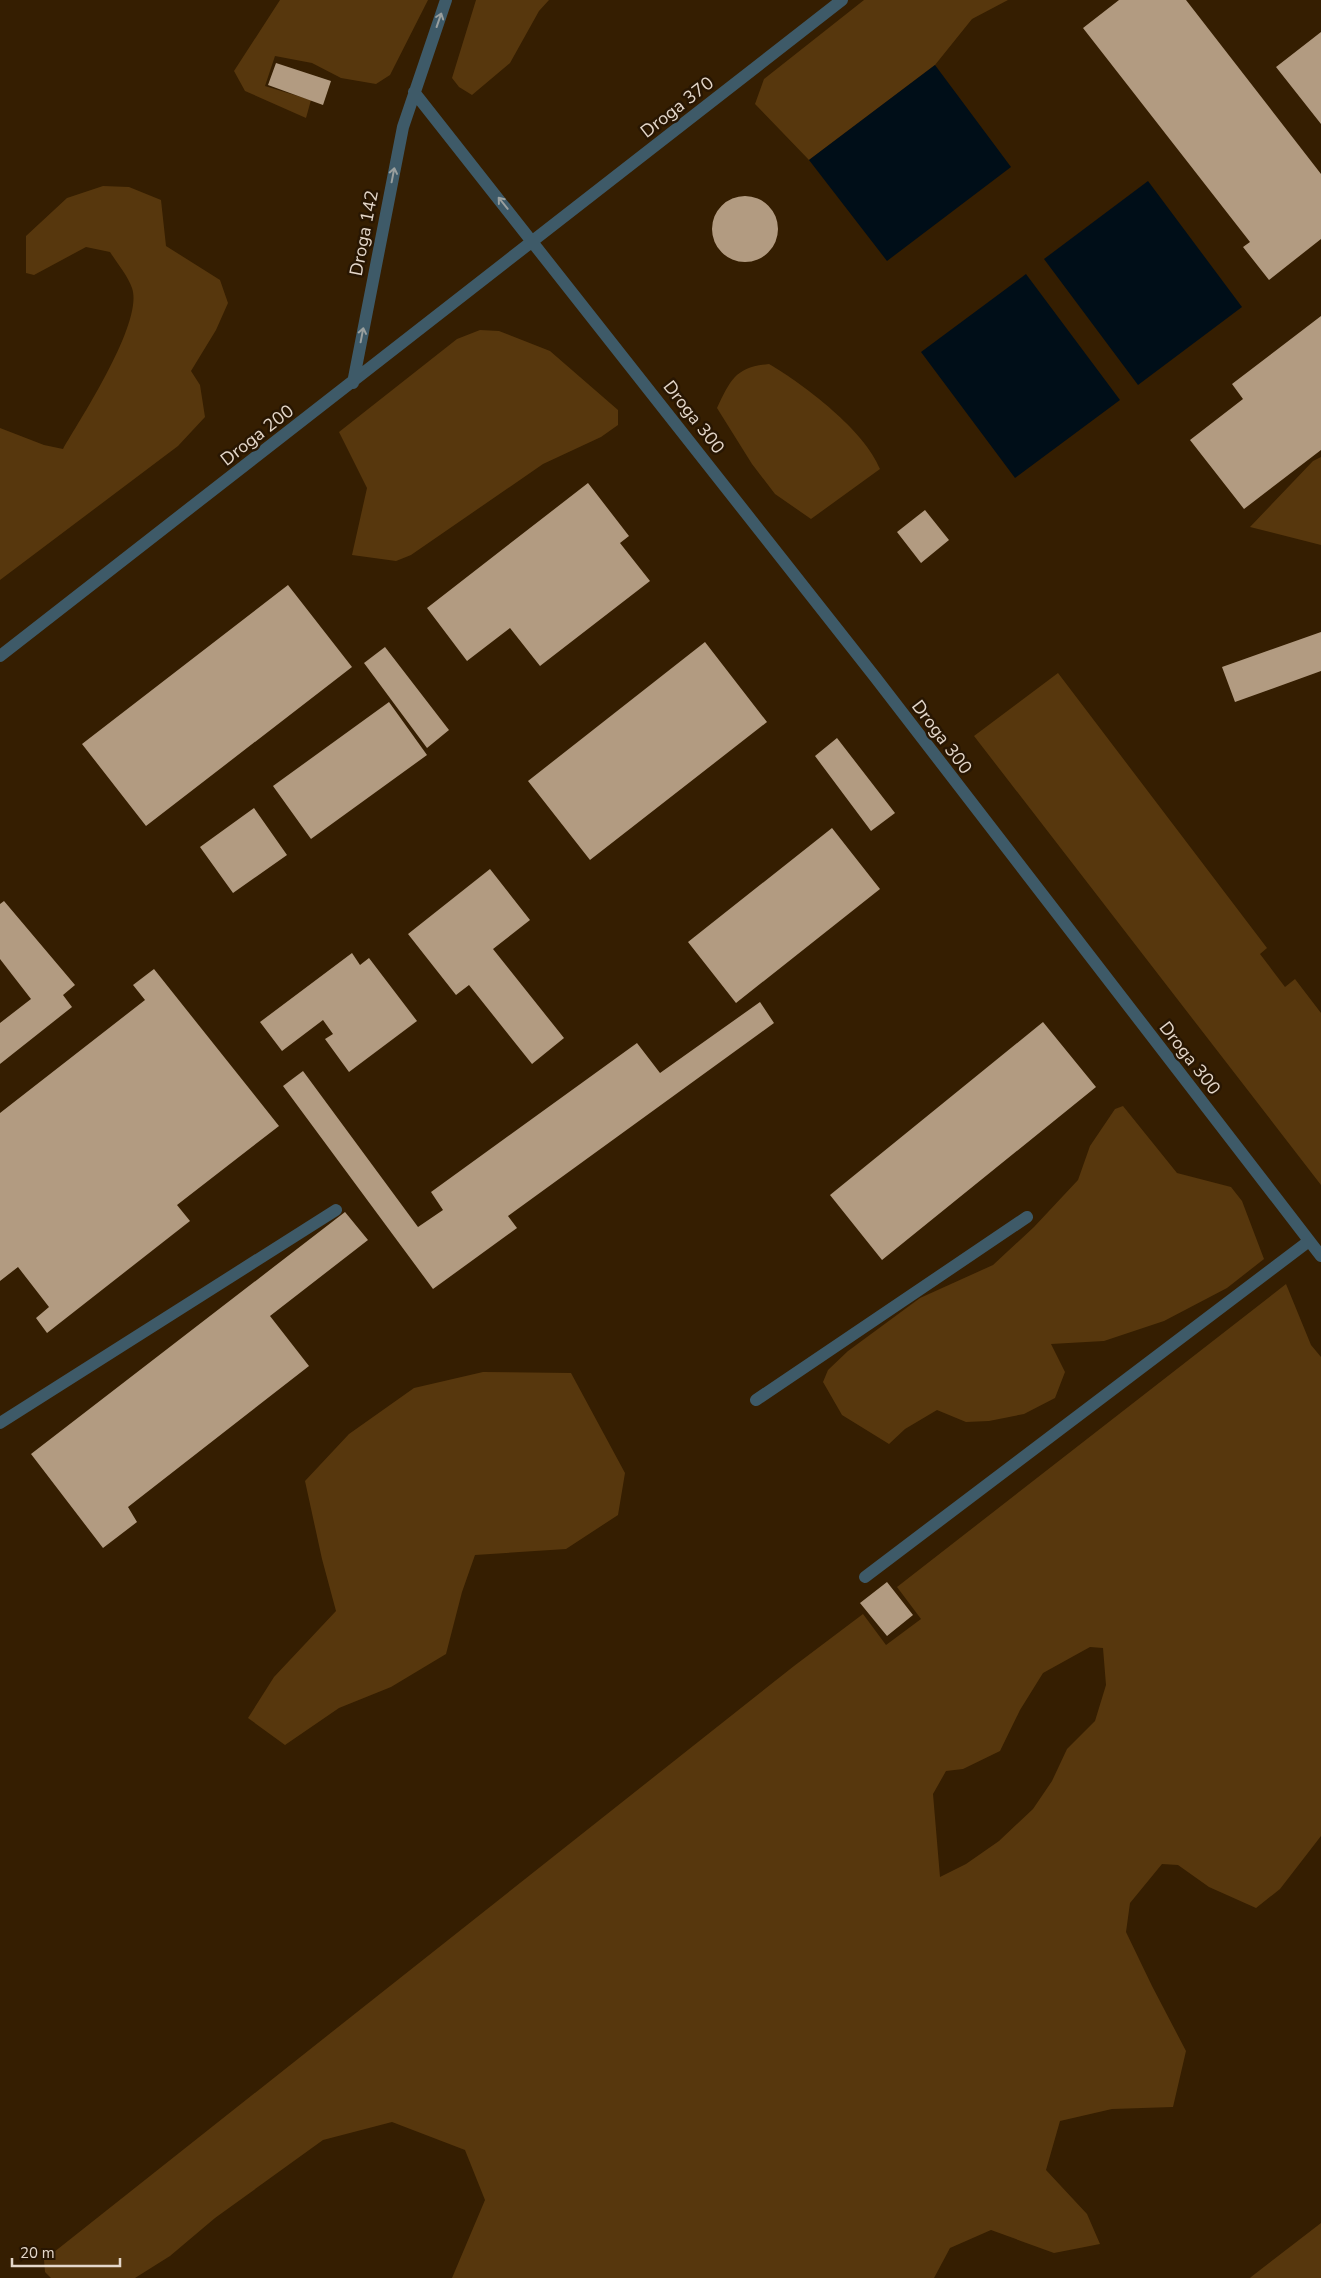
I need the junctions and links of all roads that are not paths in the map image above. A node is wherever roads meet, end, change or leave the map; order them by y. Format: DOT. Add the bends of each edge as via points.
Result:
graph roads {
  1 [pos="446,0"];
  2 [pos="842,0"];
  3 [pos="414,92"];
  4 [pos="534,241"];
  5 [pos="353,383"];
  6 [pos="0,656"];
  7 [pos="336,1210"];
  8 [pos="1027,1217"];
  9 [pos="1309,1241"];
  10 [pos="1321,1256"];
  11 [pos="756,1400"];
  12 [pos="0,1423"];
  13 [pos="865,1577"];
  3 -- 1 [label="lane, Droga 142, one-way"];
  2 -- 4 [label="lane, Droga 370"];
  4 -- 3 [label="lane, one-way"];
  5 -- 3 [label="lane, Droga 142, one-way" via="403,127"];
  4 -- 5 [label="lane, Droga 200"];
  4 -- 9 [label="lane, Droga 300" via="869,669"];
  5 -- 6 [label="lane, Droga 200"];
  7 -- 12 [label="lane"];
  8 -- 11 [label="lane"];
  9 -- 10 [label="lane, Droga 300"];
  9 -- 13 [label="lane"];
}
